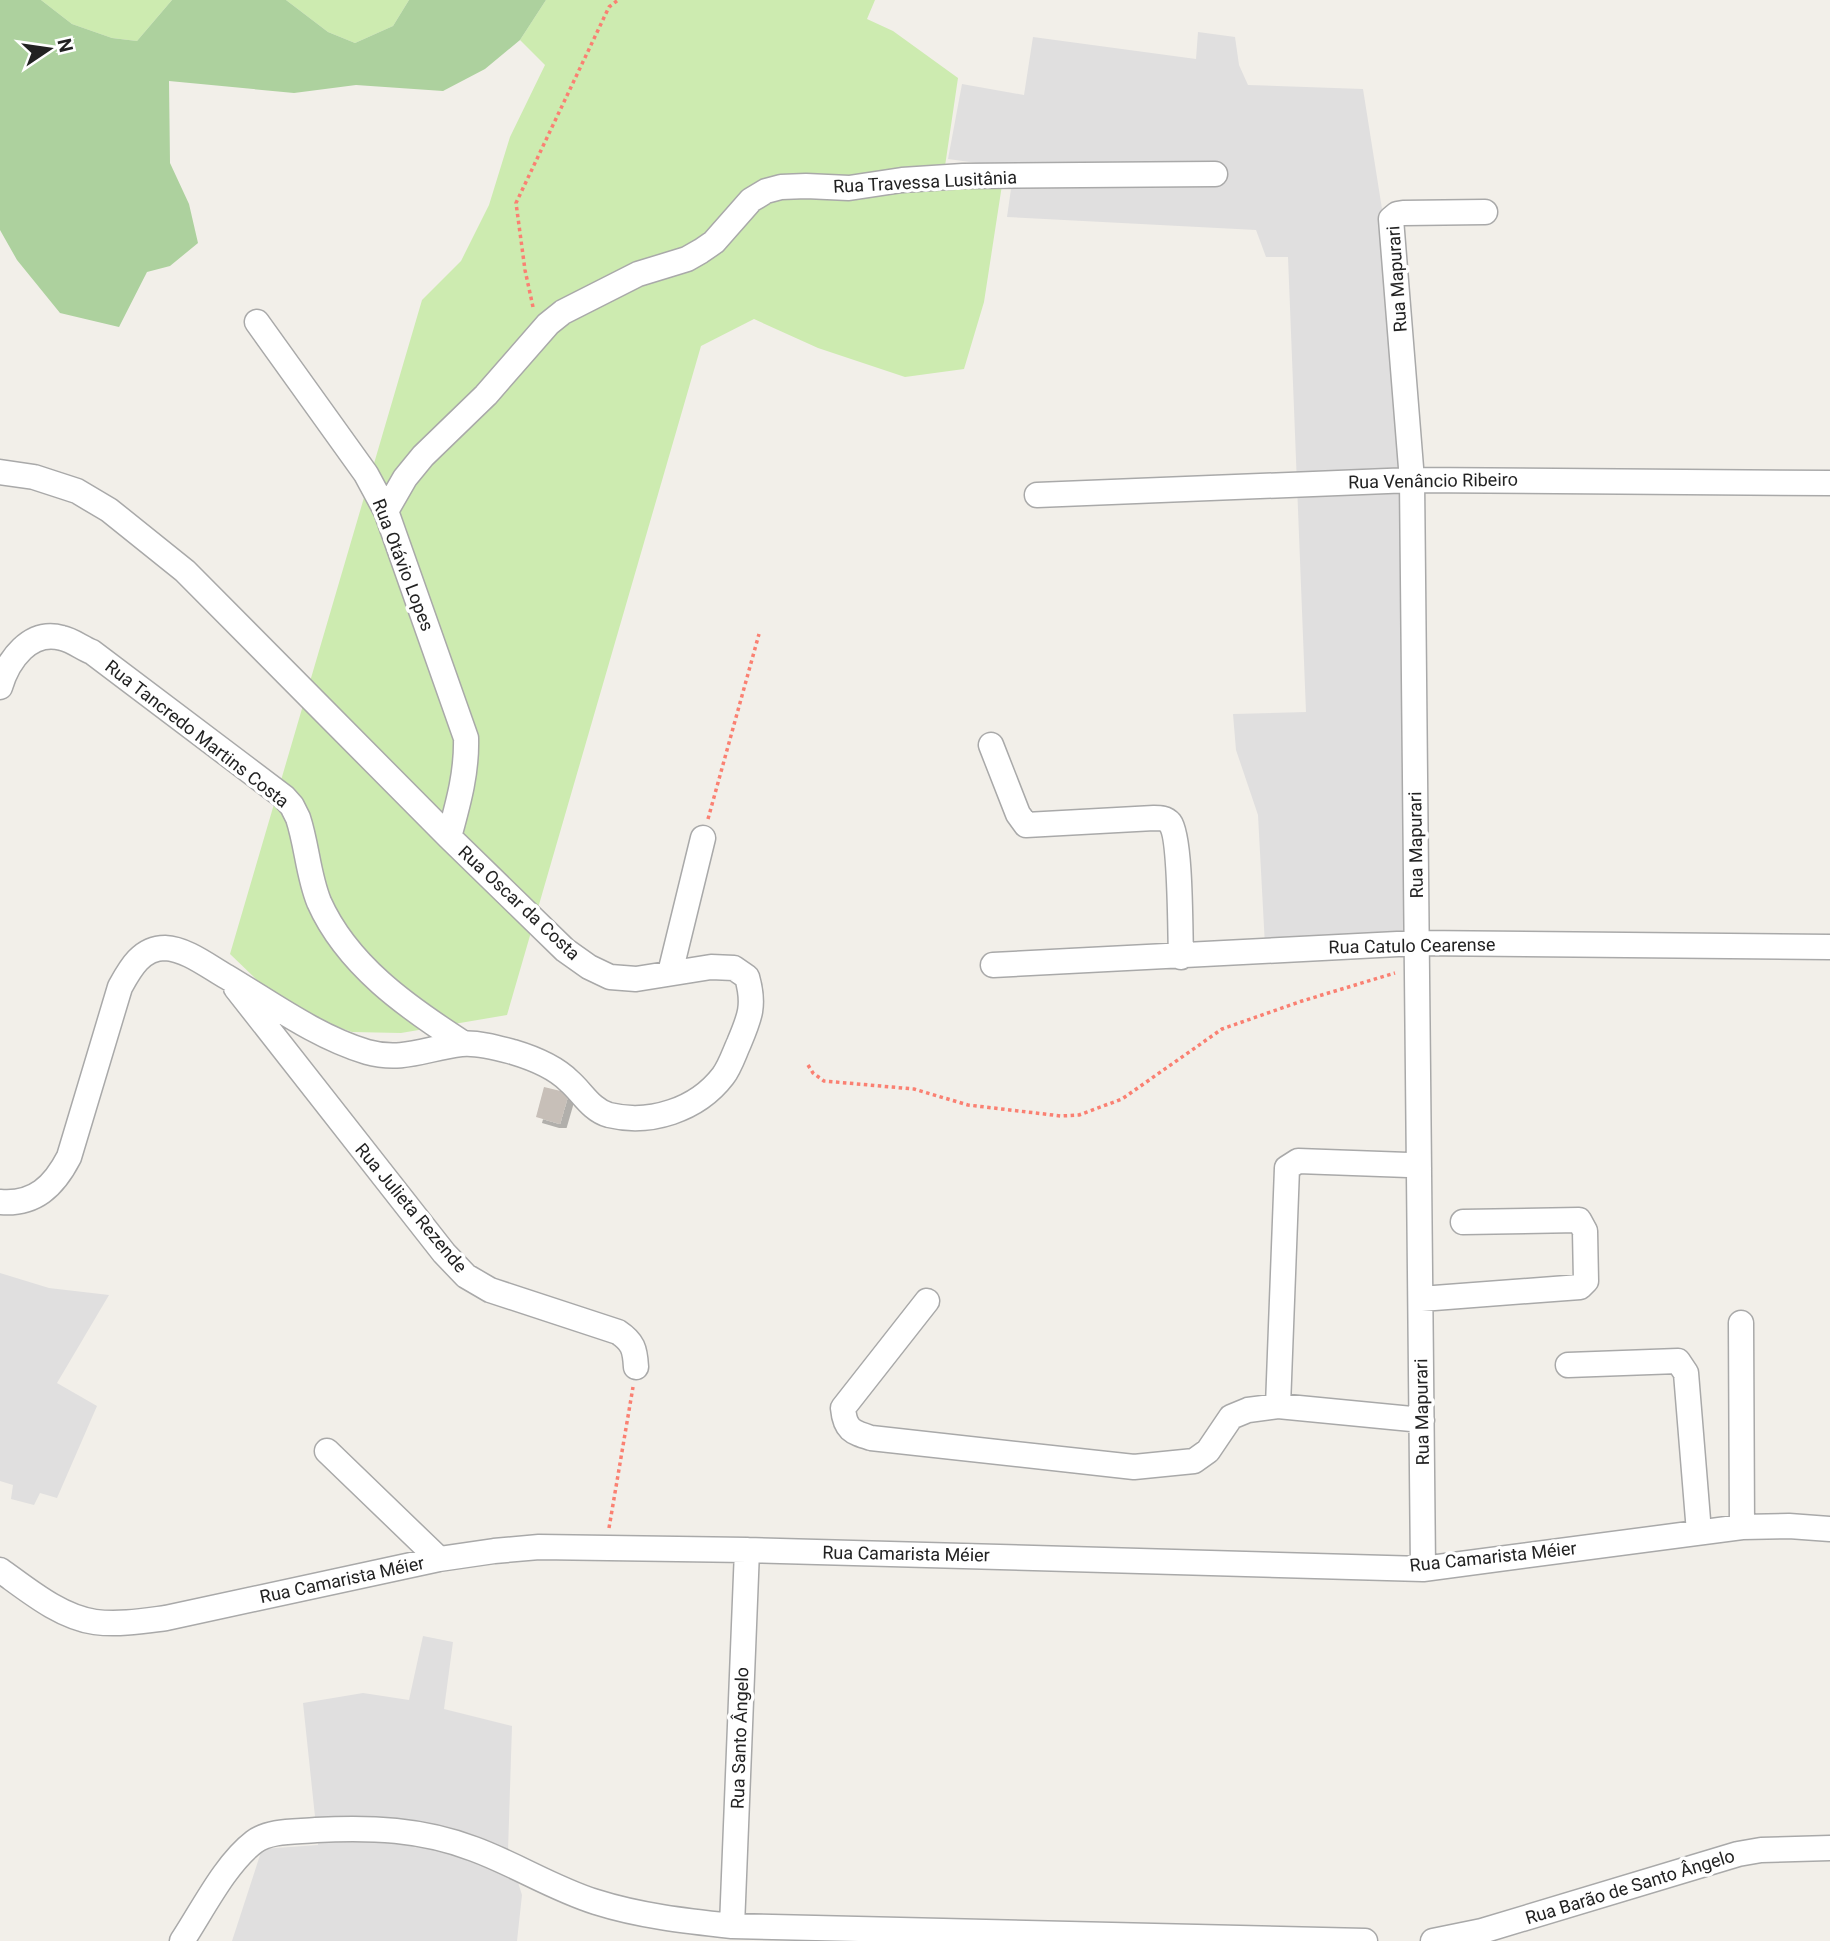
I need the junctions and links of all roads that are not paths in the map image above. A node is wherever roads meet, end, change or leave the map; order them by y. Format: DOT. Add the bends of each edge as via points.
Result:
graph roads {
  1 [pos="1214,174"];
  2 [pos="1485,212"];
  3 [pos="257,322"];
  4 [pos="0,472"];
  5 [pos="1412,480"];
  6 [pos="1830,483"];
  7 [pos="1037,495"];
  8 [pos="386,511"];
  9 [pos="0,687"];
  10 [pos="991,745"];
  11 [pos="449,837"];
  12 [pos="703,838"];
  13 [pos="1417,943"];
  14 [pos="1830,947"];
  15 [pos="1181,957"];
  16 [pos="993,965"];
  17 [pos="670,973"];
  18 [pos="229,979"];
  19 [pos="463,1043"];
  20 [pos="1419,1168"];
  21 [pos="0,1202"];
  22 [pos="1463,1222"];
  23 [pos="1421,1299"];
  24 [pos="927,1301"];
  25 [pos="1741,1323"];
  26 [pos="1568,1365"];
  27 [pos="636,1367"];
  28 [pos="1278,1406"];
  29 [pos="1422,1420"];
  30 [pos="327,1451"];
  31 [pos="1742,1527"];
  32 [pos="1830,1530"];
  33 [pos="1699,1532"];
  34 [pos="747,1550"];
  35 [pos="439,1559"];
  36 [pos="1423,1569"];
  37 [pos="0,1570"];
  38 [pos="1830,1848"];
  39 [pos="732,1927"];
  40 [pos="181,1941"];
  41 [pos="1365,1941"];
  42 [pos="1433,1941"];
  1 -- 8 [label="street, Rua Travessa Lusitânia" via="963,177 766,191 687,260 638,274 563,312 423,456"];
  2 -- 5 [label="street, Rua Mapurari" via="1403,213 1391,219"];
  3 -- 8 [label="street, Rua Otávio Lopes" via="360,465"];
  4 -- 11 [label="street, Rua Oscar da Costa" via="77,491 109,510 174,562"];
  5 -- 6 [label="street, Rua Venâncio Ribeiro"];
  5 -- 7 [label="street, Rua Venâncio Ribeiro"];
  5 -- 13 [label="street, Rua Mapurari"];
  8 -- 11 [label="street, Rua Otávio Lopes" via="466,738 463,784"];
  9 -- 19 [label="street, Rua Tancredo Martins Costa" via="28,641 62,638 92,652 284,797 298,818 319,902 335,930 387,990"];
  10 -- 15 [label="street" via="1026,825 1154,818 1170,823 1176,843"];
  11 -- 17 [label="street, Rua Oscar da Costa" via="565,950 589,967 610,977 636,979"];
  12 -- 17 [label="street"];
  13 -- 14 [label="street, Rua Catulo Cearense"];
  13 -- 15 [label="street, Rua Catulo Cearense"];
  13 -- 20 [label="street, Rua Mapurari"];
  15 -- 16 [label="street, Rua Catulo Cearense"];
  17 -- 19 [label="street, Rua Oscar da Costa" via="734,968 747,977 752,997 748,1021 725,1074 705,1095 675,1111 652,1116 609,1115 545,1064 503,1049"];
  18 -- 19 [label="street, Rua Oscar da Costa" via="308,1026 370,1052 403,1056"];
  18 -- 21 [label="street, Rua Oscar da Costa" via="166,948 141,956 120,988 59,1177 29,1199"];
  18 -- 27 [label="street, Rua Julieta Rezende" via="466,1276 490,1290 618,1332 631,1340"];
  20 -- 23 [label="street, Rua Mapurari"];
  20 -- 28 [label="street" via="1298,1161 1287,1168"];
  22 -- 23 [label="street" via="1579,1220 1585,1231 1586,1281 1580,1287"];
  23 -- 29 [label="street, Rua Mapurari"];
  24 -- 28 [label="street" via="843,1408 844,1421 853,1432 871,1438 1134,1467 1194,1461 1208,1451 1231,1417"];
  25 -- 31 [label="street"];
  26 -- 33 [label="street" via="1678,1361 1683,1367"];
  28 -- 29 [label="street"];
  29 -- 36 [label="street, Rua Mapurari"];
  30 -- 35 [label="street"];
  31 -- 32 [label="street, Rua Camarista Méier"];
  31 -- 33 [label="street, Rua Camarista Méier"];
  33 -- 36 [label="street, Rua Camarista Méier"];
  34 -- 35 [label="street, Rua Camarista Méier" via="528,1548"];
  34 -- 36 [label="street, Rua Camarista Méier"];
  34 -- 39 [label="street, Rua Santo Ângelo"];
  35 -- 37 [label="street, Rua Camarista Méier" via="130,1623 95,1622 65,1613"];
  38 -- 42 [label="street, Rua Barão de Santo Ângelo" via="1738,1854 1482,1931"];
  39 -- 40 [label="street" via="615,1908 475,1849 424,1834 329,1829 284,1832 255,1841 229,1869"];
  39 -- 41 [label="street"];
}
